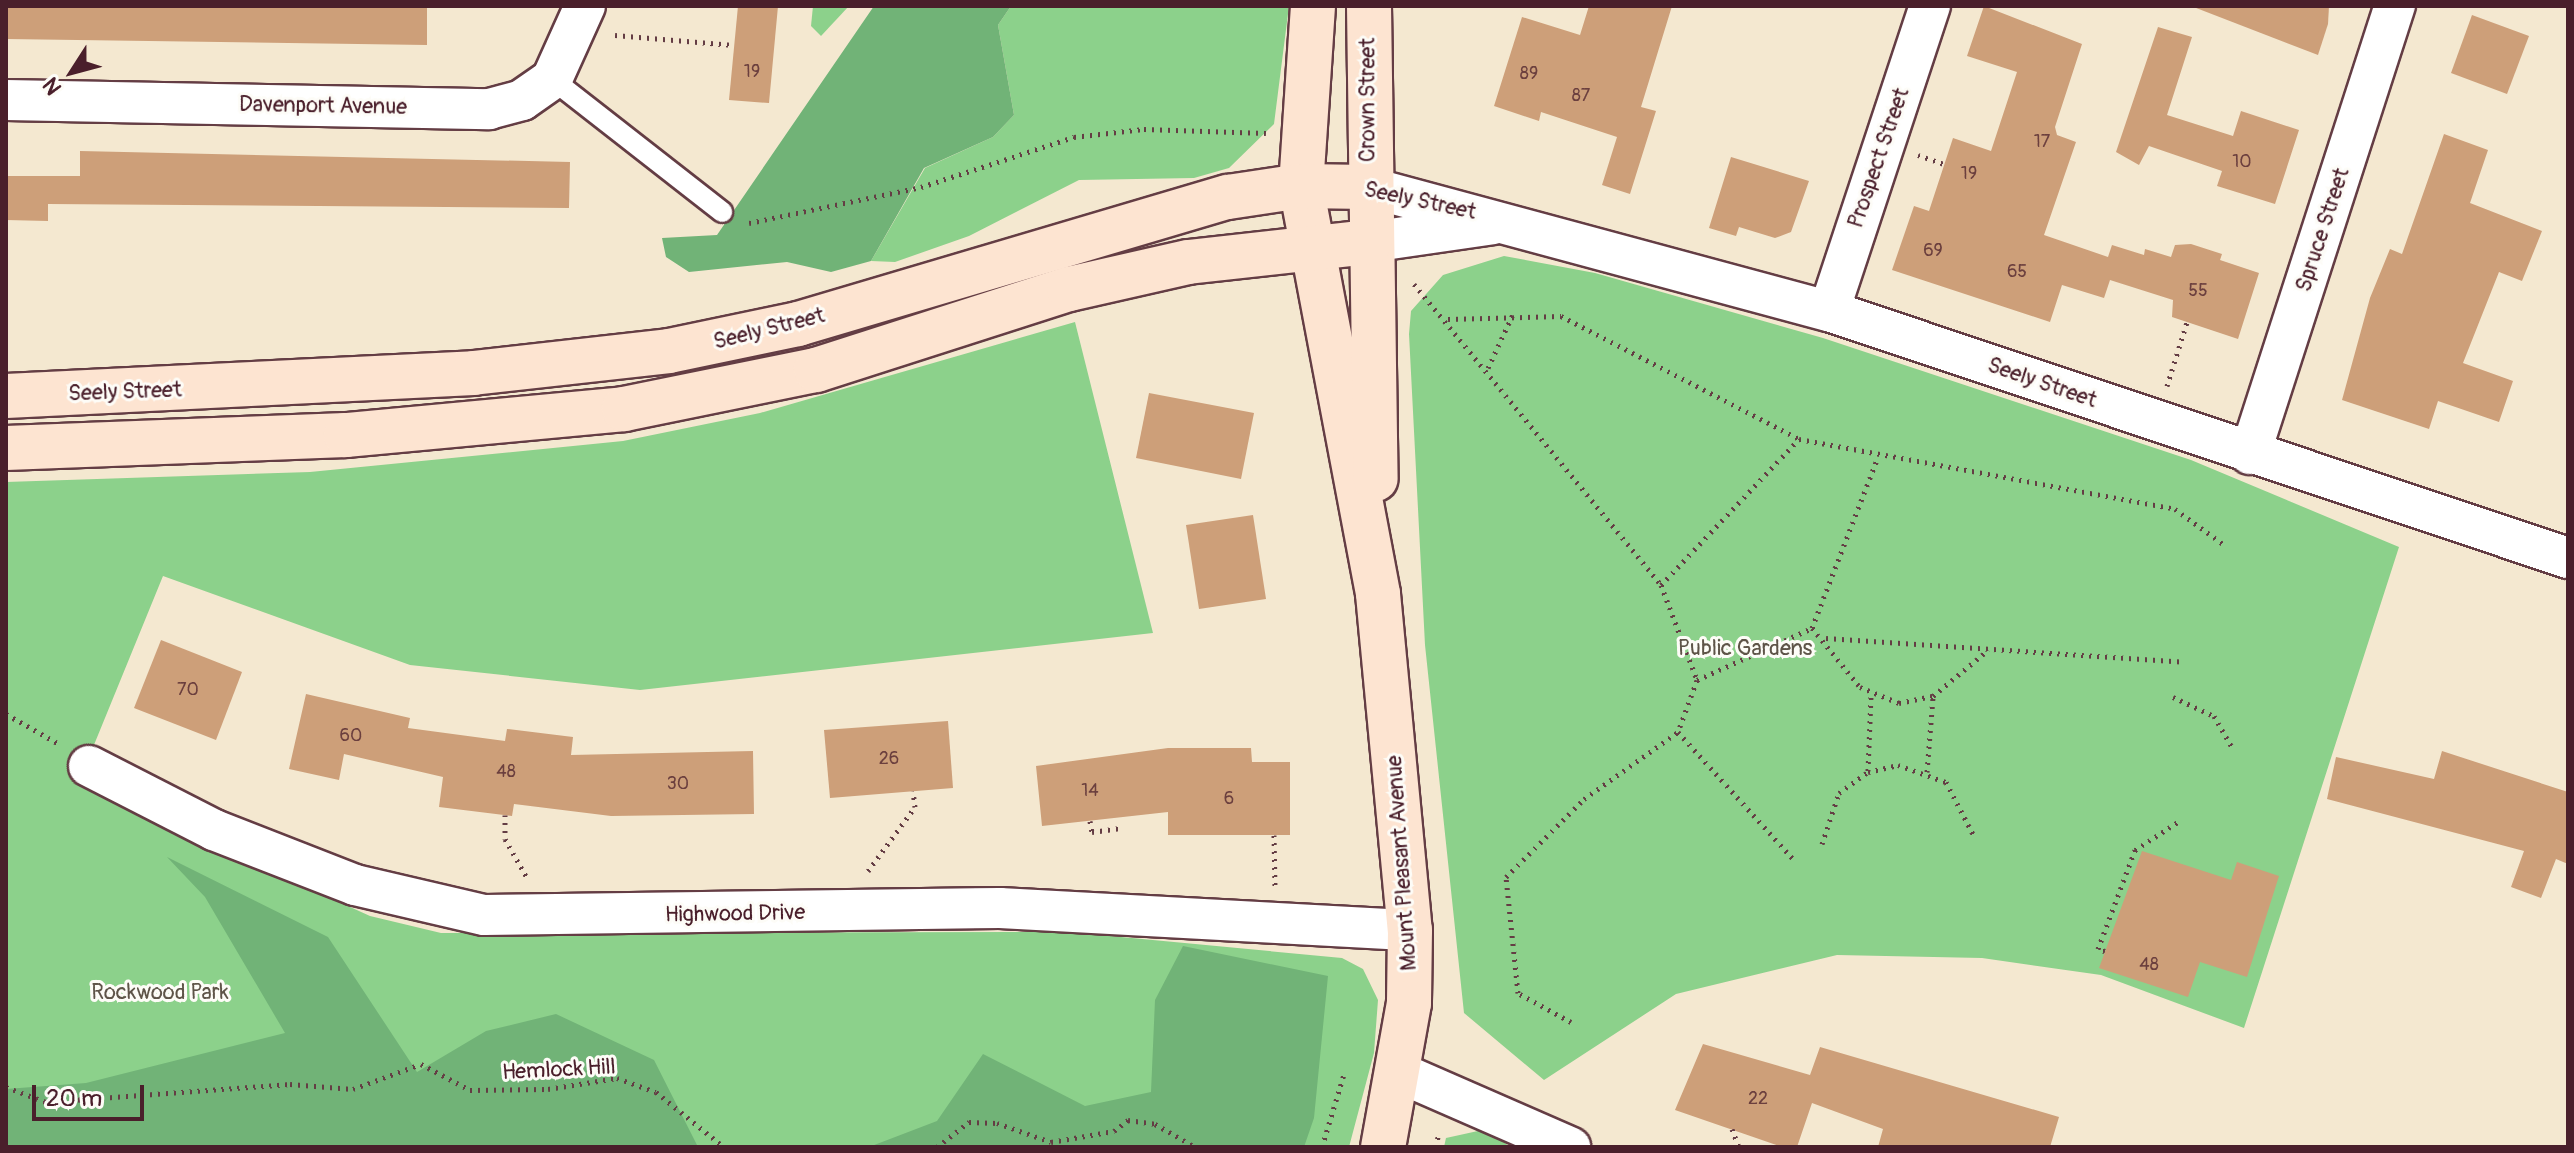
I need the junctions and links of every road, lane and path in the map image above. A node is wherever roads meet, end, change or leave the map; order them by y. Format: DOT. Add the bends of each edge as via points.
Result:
graph roads {
  1 [pos="585,6"];
  2 [pos="1313,6"];
  3 [pos="1369,6"];
  4 [pos="1930,6"];
  5 [pos="2395,6"];
  6 [pos="639,37"];
  7 [pos="734,45"];
  8 [pos="552,79"];
  9 [pos="6,100"];
  10 [pos="1299,139"];
  11 [pos="1301,186"];
  12 [pos="1368,187"];
  13 [pos="722,212"];
  14 [pos="1513,221"];
  15 [pos="1370,242"];
  16 [pos="1310,248"];
  17 [pos="1829,311"];
  18 [pos="1514,312"];
  19 [pos="1448,319"];
  20 [pos="2187,322"];
  21 [pos="1488,368"];
  22 [pos="6,396"];
  23 [pos="2155,422"];
  24 [pos="1799,439"];
  25 [pos="6,448"];
  26 [pos="2250,454"];
  27 [pos="1878,457"];
  28 [pos="2223,544"];
  29 [pos="2568,558"];
  30 [pos="1661,585"];
  31 [pos="1378,594"];
  32 [pos="1812,628"];
  33 [pos="1826,638"];
  34 [pos="1988,649"];
  35 [pos="2184,662"];
  36 [pos="1697,680"];
  37 [pos="1871,696"];
  38 [pos="1933,696"];
  39 [pos="2173,697"];
  40 [pos="6,714"];
  41 [pos="1678,732"];
  42 [pos="2234,750"];
  43 [pos="89,766"];
  44 [pos="1868,772"];
  45 [pos="1927,772"];
  46 [pos="913,791"];
  47 [pos="505,815"];
  48 [pos="1090,821"];
  49 [pos="2178,822"];
  50 [pos="1121,828"];
  51 [pos="1274,835"];
  52 [pos="1974,836"];
  53 [pos="1822,844"];
  54 [pos="1793,859"];
  55 [pos="859,885"];
  56 [pos="550,915"];
  57 [pos="1277,923"];
  58 [pos="1410,930"];
  59 [pos="2105,951"];
  60 [pos="1571,1022"];
  61 [pos="1345,1071"];
  62 [pos="1398,1072"];
  63 [pos="6,1087"];
  64 [pos="1732,1129"];
  65 [pos="1383,1142"];
  66 [pos="724,1147"];
  67 [pos="937,1147"];
  68 [pos="1195,1147"];
  69 [pos="1322,1147"];
  70 [pos="1570,1147"];
  71 [pos="1739,1147"];
  1 -- 8 [label="street"];
  2 -- 10 [label="main road"];
  3 -- 12 [label="main road, Crown Street"];
  4 -- 17 [label="street, Prospect Street"];
  5 -- 26 [label="street, Spruce Street"];
  6 -- 7 [label="path"];
  8 -- 9 [label="street, Davenport Avenue" via="522,100 489,109"];
  8 -- 13 [label="lane"];
  10 -- 11 [label="main road"];
  10 -- 13 [label="path" via="1144,129 1074,137 921,187 771,221 738,221"];
  11 -- 12 [label="main road, Seely Street"];
  11 -- 16 [label="main road, Mount Pleasant Avenue"];
  11 -- 22 [label="main road, Seely Street" via="1112,226 798,324 669,351 473,373"];
  12 -- 14 [label="street, Seely Street"];
  12 -- 15 [label="main road, Crown Street"];
  14 -- 15 [label="street, Seely Street"];
  14 -- 17 [label="street, Seely Street"];
  15 -- 16 [label="main road, Seely Street"];
  15 -- 19 [label="path"];
  15 -- 31 [label="main road, Mount Pleasant Avenue"];
  16 -- 25 [label="main road, Seely Street" via="1188,262 1069,289 816,370 666,403 346,435"];
  16 -- 31 [label="main road, Mount Pleasant Avenue"];
  17 -- 23 [label="street, Seely Street"];
  18 -- 19 [label="path"];
  18 -- 21 [label="path"];
  18 -- 24 [label="path" via="1572,320"];
  19 -- 21 [label="path"];
  20 -- 23 [label="path"];
  21 -- 30 [label="path"];
  23 -- 26 [label="street, Seely Street"];
  24 -- 27 [label="path"];
  24 -- 30 [label="path"];
  26 -- 29 [label="street, Seely Street"];
  27 -- 28 [label="path" via="2175,509"];
  27 -- 32 [label="path"];
  30 -- 36 [label="path"];
  31 -- 58 [label="main road, Mount Pleasant Avenue"];
  32 -- 33 [label="path"];
  32 -- 36 [label="path"];
  33 -- 34 [label="path"];
  33 -- 37 [label="path"];
  34 -- 35 [label="path"];
  34 -- 38 [label="path"];
  36 -- 41 [label="path"];
  37 -- 38 [label="path" via="1899,703"];
  37 -- 44 [label="path"];
  38 -- 45 [label="path"];
  39 -- 42 [label="path" via="2214,716"];
  40 -- 43 [label="path"];
  41 -- 54 [label="path"];
  41 -- 60 [label="path" via="1592,793 1506,877 1518,993"];
  43 -- 56 [label="street, Highwood Drive" via="214,830 369,890 484,915"];
  44 -- 45 [label="path" via="1898,765"];
  44 -- 53 [label="path" via="1829,809"];
  45 -- 52 [label="path" via="1960,797"];
  46 -- 55 [label="path" via="915,807"];
  47 -- 56 [label="path" via="505,839"];
  48 -- 50 [label="path" via="1092,832"];
  49 -- 59 [label="path" via="2135,850 2098,949"];
  51 -- 57 [label="path"];
  56 -- 57 [label="street, Highwood Drive" via="1000,908"];
  57 -- 58 [label="street, Highwood Drive"];
  58 -- 62 [label="main road, Mount Pleasant Avenue"];
  61 -- 69 [label="path"];
  62 -- 65 [label="main road, Mount Pleasant Avenue"];
  62 -- 70 [label="street"];
  63 -- 66 [label="path, Hemlock Hill" via="46,1102 290,1084 353,1089 421,1064 470,1090 548,1089 617,1078 656,1092"];
  64 -- 71 [label="path"];
  67 -- 68 [label="path" via="969,1122 997,1123 1051,1142 1114,1131 1128,1120 1155,1124"];
}
